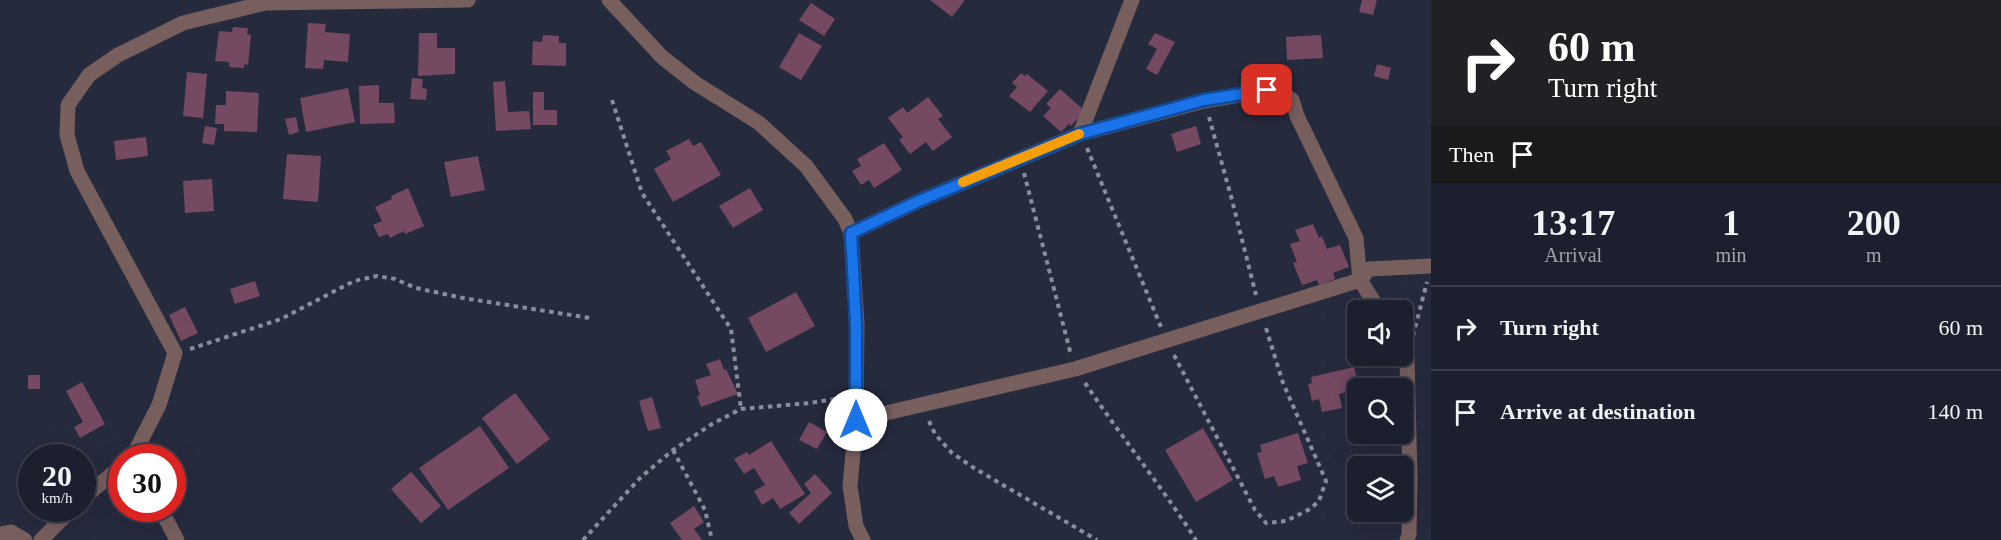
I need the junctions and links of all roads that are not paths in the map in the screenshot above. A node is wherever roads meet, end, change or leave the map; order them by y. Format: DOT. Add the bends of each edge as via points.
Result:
graph roads {
  1 [pos="468,0"];
  2 [pos="609,0"];
  3 [pos="1132,0"];
  4 [pos="1080,134"];
  5 [pos="851,233"];
  6 [pos="1430,273"];
  7 [pos="1360,280"];
  8 [pos="1373,300"];
  9 [pos="1406,366"];
  10 [pos="856,420"];
  11 [pos="139,444"];
  12 [pos="108,478"];
  13 [pos="96,487"];
  14 [pos="59,522"];
  15 [pos="167,522"];
  16 [pos="0,534"];
  17 [pos="26,540"];
  18 [pos="41,540"];
  19 [pos="177,540"];
  20 [pos="863,540"];
  21 [pos="1407,540"];
  1 -- 11 [label="street" via="265,3 183,23 118,55 89,75 68,105 67,135 77,171 175,353 159,405"];
  2 -- 5 [label="street" via="662,57 759,123 806,165"];
  3 -- 4 [label="street"];
  4 -- 5 [label="street"];
  4 -- 7 [label="street" via="1204,100 1267,90 1280,92 1292,100 1356,238"];
  5 -- 10 [label="street"];
  6 -- 7 [label="street" via="1369,269"];
  7 -- 8 [label="street"];
  7 -- 10 [label="street" via="1075,369"];
  9 -- 21 [label="street" via="1410,478"];
  10 -- 20 [label="street" via="850,486 856,526"];
  12 -- 13 [label="street"];
  14 -- 18 [label="street"];
  15 -- 19 [label="street"];
  16 -- 17 [label="street" via="11,532"];
}
